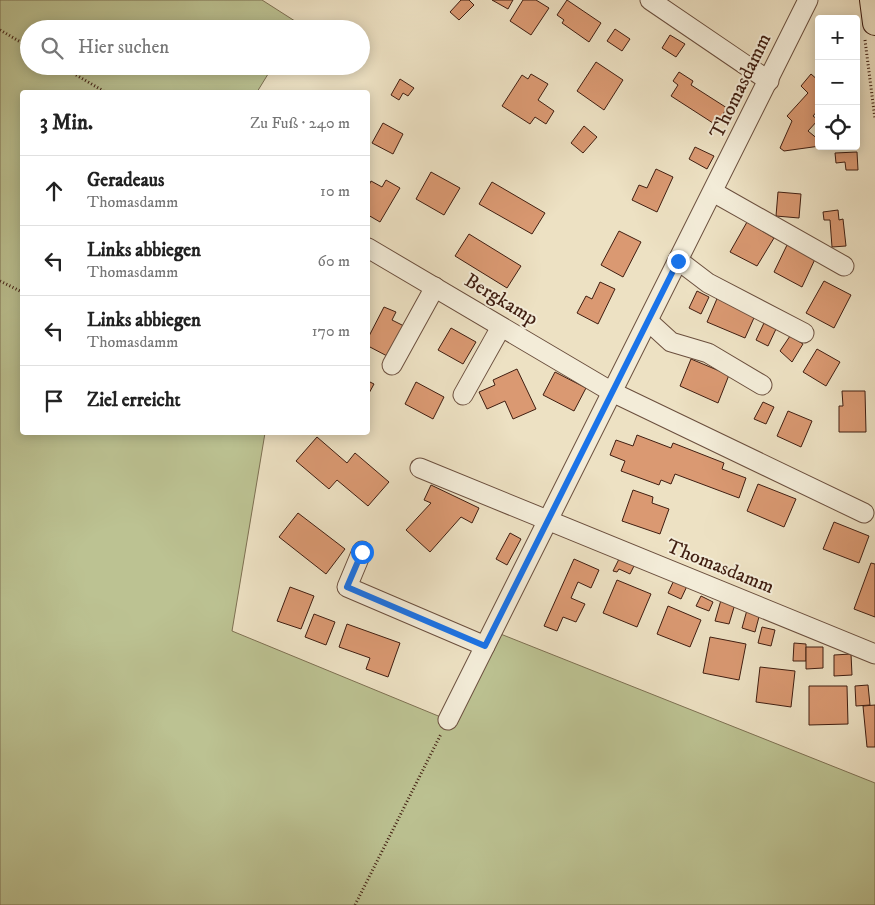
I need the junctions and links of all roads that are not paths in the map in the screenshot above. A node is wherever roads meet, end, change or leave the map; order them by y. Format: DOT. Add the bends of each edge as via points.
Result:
graph roads {
  1 [pos="650,0"];
  2 [pos="808,0"];
  3 [pos="872,0"];
  4 [pos="870,30"];
  5 [pos="769,81"];
  6 [pos="713,192"];
  7 [pos="370,249"];
  8 [pos="678,261"];
  9 [pos="844,266"];
  10 [pos="435,287"];
  11 [pos="648,321"];
  12 [pos="501,326"];
  13 [pos="804,333"];
  14 [pos="392,365"];
  15 [pos="762,385"];
  16 [pos="612,392"];
  17 [pos="462,395"];
  18 [pos="420,468"];
  19 [pos="864,514"];
  20 [pos="548,521"];
  21 [pos="362,552"];
  22 [pos="485,646"];
  23 [pos="875,654"];
  24 [pos="448,720"];
  1 -- 5 [label="street"];
  2 -- 5 [label="street, Thomasdamm"];
  3 -- 4 [label="main road"];
  5 -- 6 [label="street, Thomasdamm"];
  6 -- 8 [label="street, Thomasdamm"];
  6 -- 9 [label="street"];
  7 -- 10 [label="street, Bergkamp"];
  8 -- 11 [label="street, Thomasdamm"];
  8 -- 13 [label="street" via="708,282"];
  10 -- 12 [label="street, Bergkamp"];
  10 -- 14 [label="street"];
  11 -- 15 [label="street" via="671,342 708,353"];
  11 -- 16 [label="street, Thomasdamm"];
  12 -- 16 [label="street, Bergkamp"];
  12 -- 17 [label="street"];
  16 -- 19 [label="street"];
  16 -- 20 [label="street, Thomasdamm"];
  18 -- 20 [label="street, Thomasdamm"];
  20 -- 22 [label="street, Thomasdamm"];
  20 -- 23 [label="street, Thomasdamm"];
  21 -- 22 [label="street" via="347,587"];
  22 -- 24 [label="street, Thomasdamm"];
}
